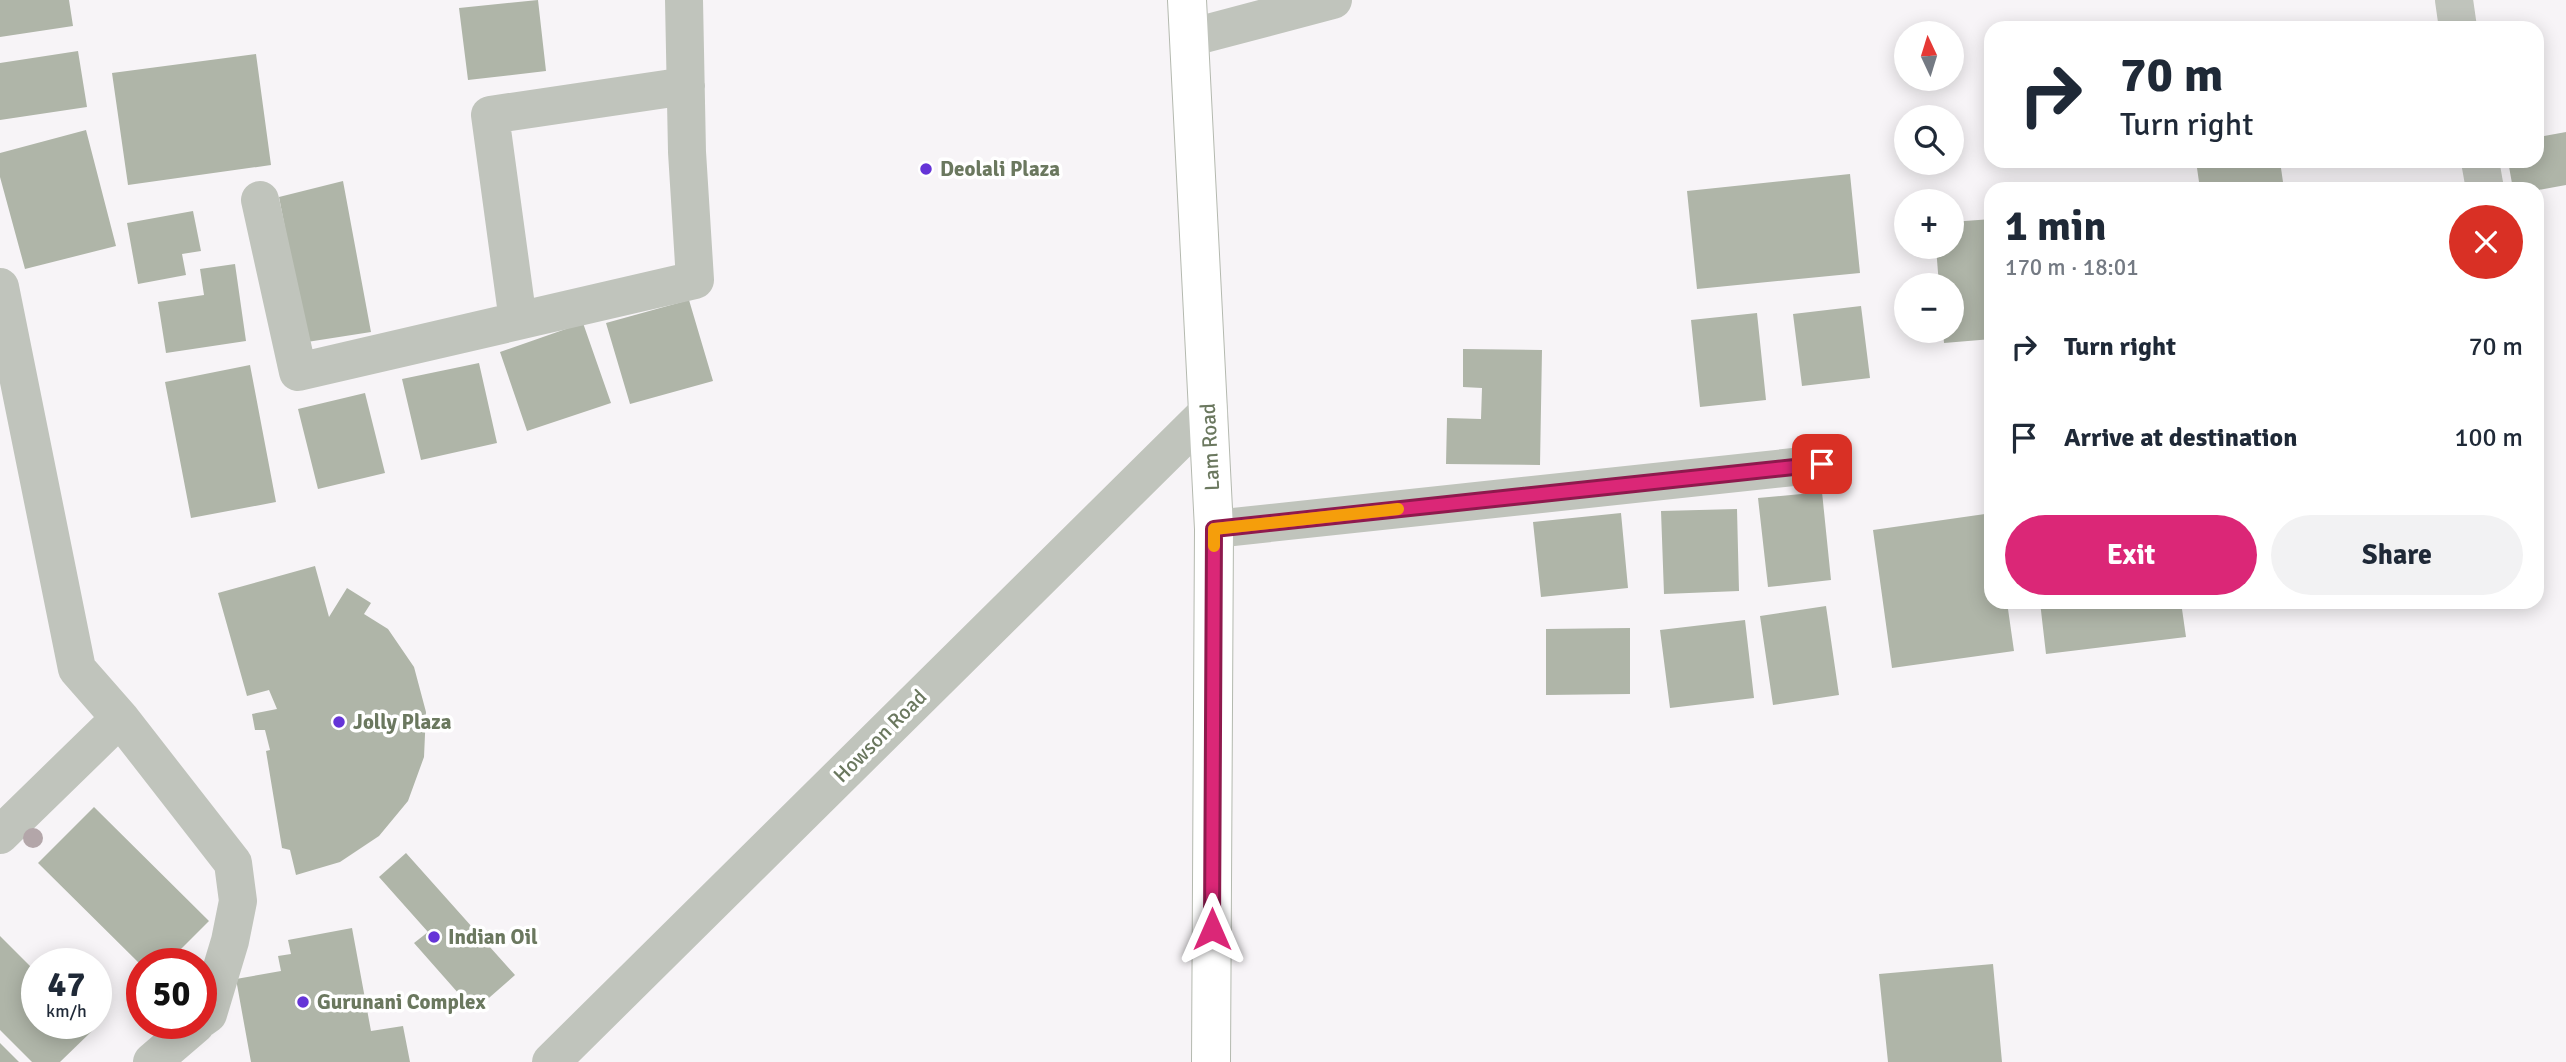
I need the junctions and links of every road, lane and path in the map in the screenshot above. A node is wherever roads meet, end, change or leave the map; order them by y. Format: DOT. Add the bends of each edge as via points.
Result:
graph roads {
  1 [pos="684,0"];
  2 [pos="1187,0"];
  3 [pos="1333,0"];
  4 [pos="2454,0"];
  5 [pos="2457,21"];
  6 [pos="1189,38"];
  7 [pos="686,86"];
  8 [pos="260,200"];
  9 [pos="0,287"];
  10 [pos="518,321"];
  11 [pos="1209,411"];
  12 [pos="1822,464"];
  13 [pos="1214,529"];
  14 [pos="120,718"];
  15 [pos="0,835"];
  16 [pos="217,984"];
  17 [pos="179,1039"];
  18 [pos="154,1061"];
  19 [pos="551,1062"];
  20 [pos="1212,1062"];
  1 -- 7 [label="street"];
  2 -- 6 [label="main road, Lam Road"];
  3 -- 6 [label="street"];
  4 -- 5 [label="street"];
  6 -- 11 [label="main road, Lam Road"];
  7 -- 10 [label="street" via="695,280"];
  7 -- 10 [label="street" via="490,116"];
  8 -- 10 [label="street" via="298,372"];
  9 -- 14 [label="street" via="77,669"];
  11 -- 13 [label="main road, Lam Road"];
  11 -- 19 [label="street, Howson Road"];
  12 -- 13 [label="street"];
  13 -- 20 [label="main road, Lam Road"];
  14 -- 15 [label="street"];
  14 -- 16 [label="street" via="233,863 238,901"];
  17 -- 18 [label="street"];
}
